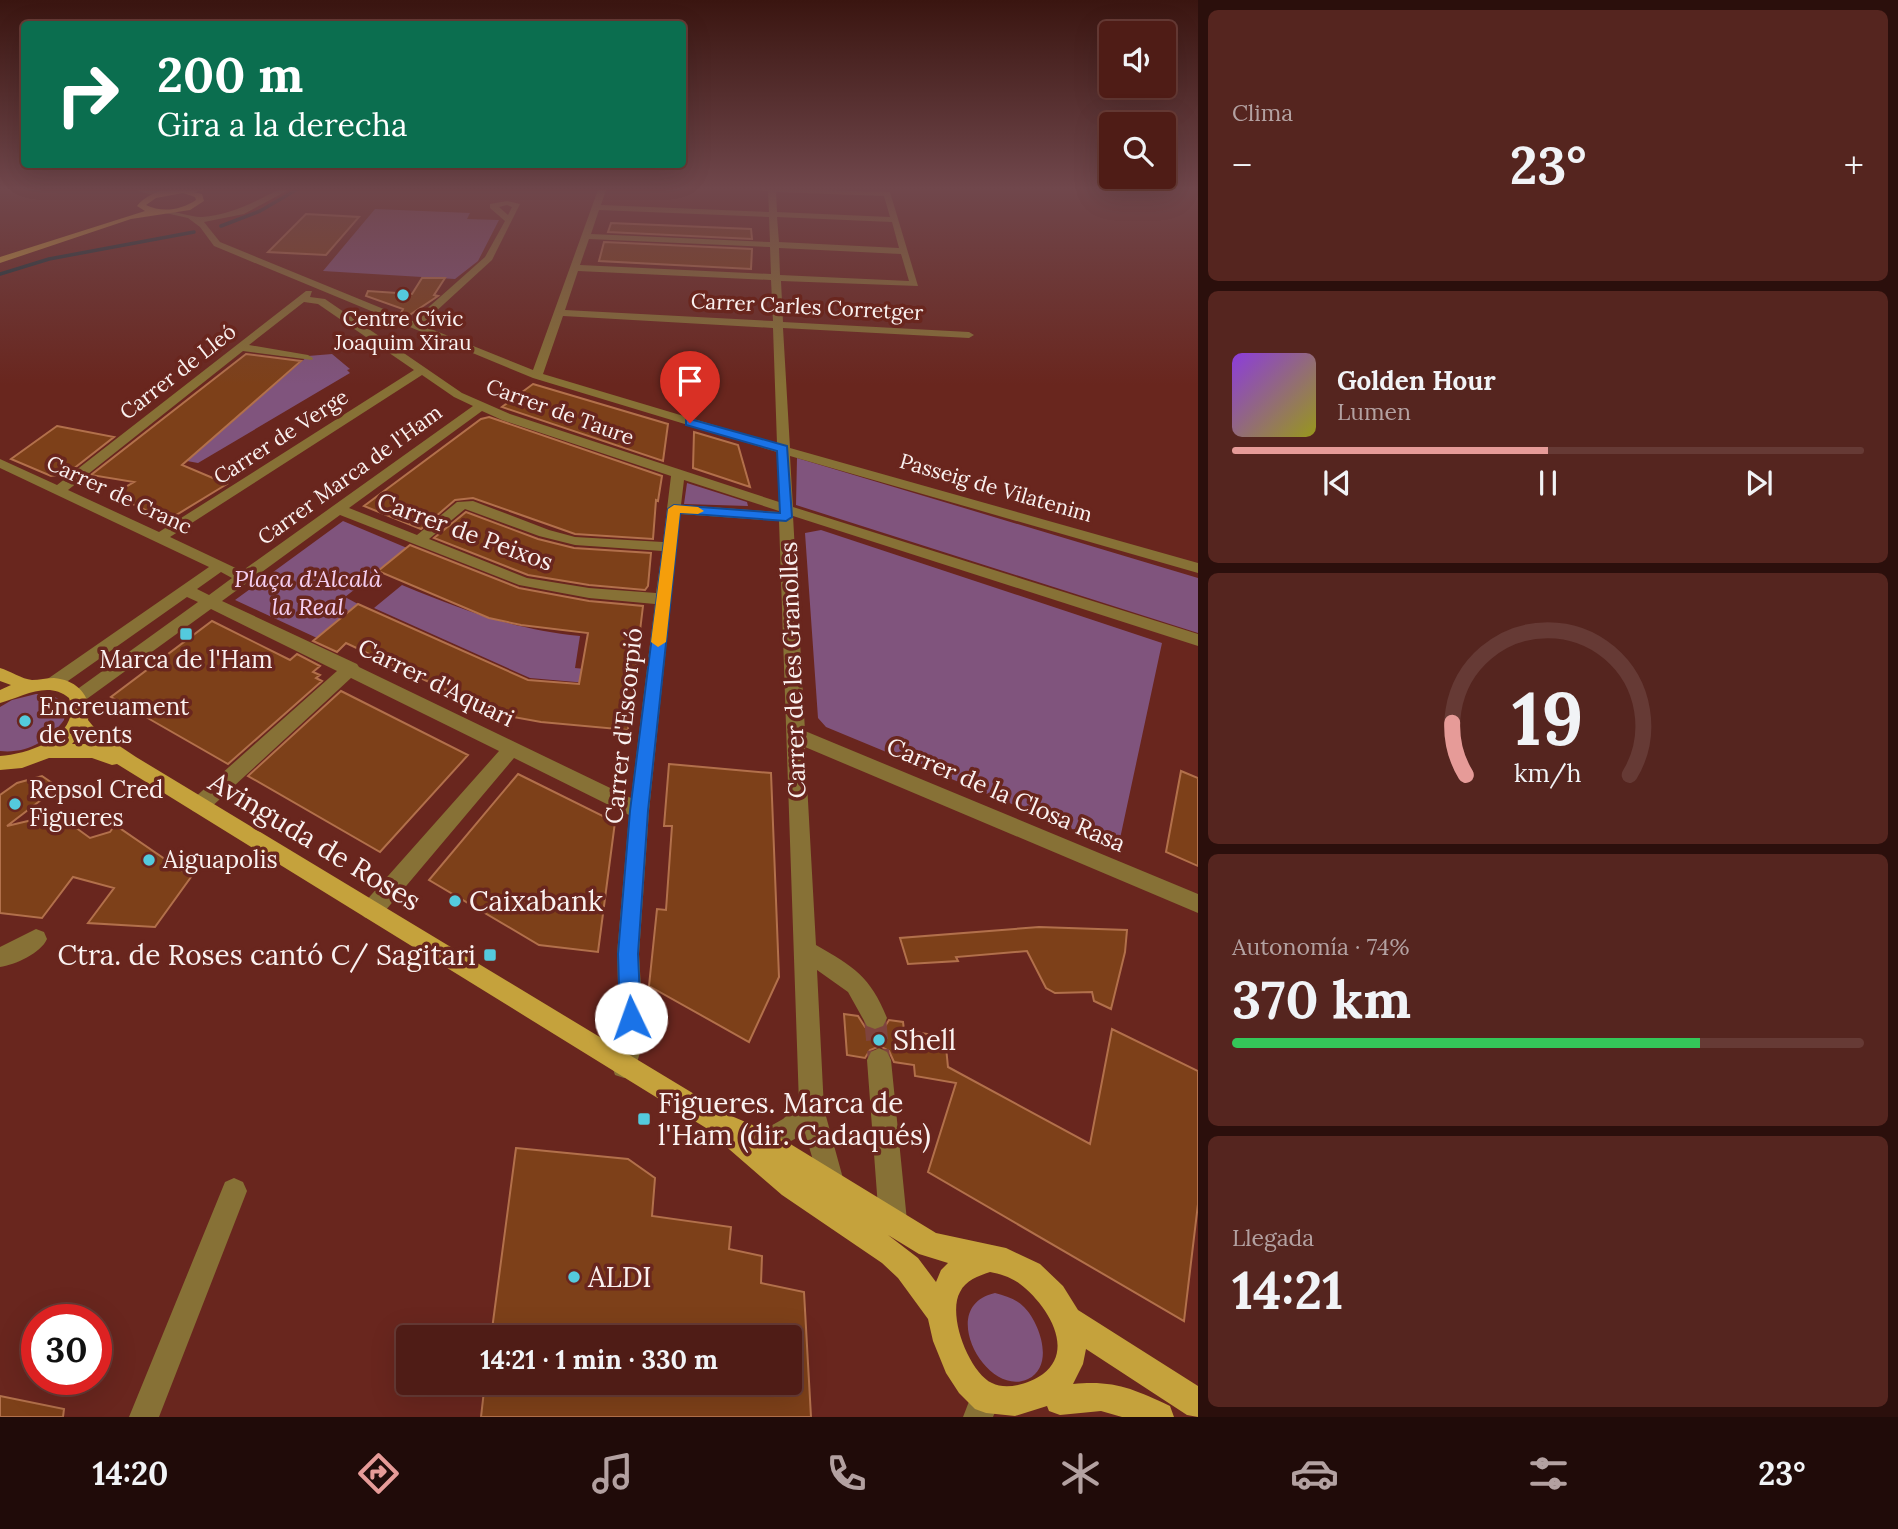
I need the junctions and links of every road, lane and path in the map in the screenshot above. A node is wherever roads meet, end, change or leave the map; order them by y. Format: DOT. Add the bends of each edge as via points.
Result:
graph roads {
  1 [pos="21,253"];
  2 [pos="240,253"];
  3 [pos="491,253"];
  4 [pos="579,253"];
  5 [pos="775,253"];
  6 [pos="906,253"];
  7 [pos="0,260"];
  8 [pos="574,268"];
  9 [pos="776,277"];
  10 [pos="319,284"];
  11 [pos="339,292"];
  12 [pos="302,299"];
  13 [pos="321,301"];
  14 [pos="558,313"];
  15 [pos="416,324"];
  16 [pos="779,325"];
  17 [pos="969,335"];
  18 [pos="240,347"];
  19 [pos="308,358"];
  20 [pos="422,370"];
  21 [pos="537,376"];
  22 [pos="481,406"];
  23 [pos="783,449"];
  24 [pos="0,463"];
  25 [pos="678,474"];
  26 [pos="59,490"];
  27 [pos="338,509"];
  28 [pos="674,509"];
  29 [pos="786,513"];
  30 [pos="161,537"];
  31 [pos="417,542"];
  32 [pos="668,547"];
  33 [pos="220,566"];
  34 [pos="1198,568"];
  35 [pos="243,577"];
  36 [pos="186,590"];
  37 [pos="662,599"];
  38 [pos="211,601"];
  39 [pos="1198,640"];
  40 [pos="351,668"];
  41 [pos="0,674"];
  42 [pos="52,684"];
  43 [pos="26,685"];
  44 [pos="0,697"];
  45 [pos="78,697"];
  46 [pos="79,721"];
  47 [pos="795,735"];
  48 [pos="512,748"];
  49 [pos="46,751"];
  50 [pos="129,762"];
  51 [pos="0,763"];
  52 [pos="200,805"];
  53 [pos="639,811"];
  54 [pos="1198,904"];
  55 [pos="372,910"];
  56 [pos="36,939"];
  57 [pos="805,951"];
  58 [pos="0,957"];
  59 [pos="875,1018"];
  60 [pos="878,1060"];
  61 [pos="624,1066"];
  62 [pos="812,1109"];
  63 [pos="720,1124"];
  64 [pos="765,1143"];
  65 [pos="831,1182"];
  66 [pos="234,1191"];
  67 [pos="893,1222"];
  68 [pos="990,1258"];
  69 [pos="941,1313"];
  70 [pos="1064,1318"];
  71 [pos="1060,1400"];
  72 [pos="1198,1404"];
  73 [pos="982,1407"];
  74 [pos="144,1417"];
  75 [pos="1159,1417"];
  1 -- 7 [label="main road"];
  2 -- 10 [label="street, Passeig de Vilatenim"];
  3 -- 15 [label="street"];
  4 -- 8 [label="street"];
  5 -- 9 [label="street, Carrer de les Granolles"];
  6 -- 9 [label="street" via="915,284"];
  8 -- 9 [label="street"];
  8 -- 14 [label="street"];
  9 -- 16 [label="street, Carrer de les Granolles"];
  10 -- 11 [label="street, Passeig de Vilatenim"];
  10 -- 12 [label="street, Carrer de Lleó"];
  11 -- 13 [label="street"];
  11 -- 15 [label="street, Passeig de Vilatenim"];
  12 -- 13 [label="street"];
  12 -- 18 [label="street, Carrer de Lleó"];
  13 -- 20 [label="street, Carrer de Taure"];
  14 -- 16 [label="street, Carrer Carles Corretger"];
  14 -- 21 [label="street"];
  15 -- 21 [label="street, Passeig de Vilatenim"];
  16 -- 17 [label="street, Carrer Carles Corretger"];
  16 -- 23 [label="street, Carrer de les Granolles"];
  18 -- 19 [label="street"];
  18 -- 26 [label="street, Carrer de Lleó"];
  20 -- 22 [label="street, Carrer de Taure"];
  20 -- 30 [label="street, Carrer de Verge"];
  21 -- 23 [label="street, Passeig de Vilatenim"];
  22 -- 25 [label="street, Carrer de Taure"];
  22 -- 27 [label="street, Carrer Marca de l'Ham"];
  23 -- 29 [label="street, Carrer de les Granolles"];
  23 -- 34 [label="street, Passeig de Vilatenim"];
  24 -- 26 [label="street, Carrer de Cranc"];
  25 -- 28 [label="street, Carrer d'Escorpió"];
  25 -- 29 [label="street, Carrer de Taure"];
  26 -- 30 [label="street, Carrer de Cranc"];
  27 -- 31 [label="street, Carrer de Peixos"];
  27 -- 35 [label="street, Carrer Marca de l'Ham"];
  28 -- 29 [label="street"];
  28 -- 32 [label="street, Carrer d'Escorpió"];
  29 -- 39 [label="street"];
  29 -- 47 [label="street, Carrer de les Granolles"];
  30 -- 33 [label="street, Carrer de Cranc"];
  31 -- 32 [label="street" via="462,505 473,505 575,541"];
  31 -- 37 [label="street, Carrer de Peixos" via="524,582"];
  32 -- 37 [label="street, Carrer d'Escorpió"];
  33 -- 35 [label="street, Carrer Marca de l'Ham"];
  33 -- 36 [label="street"];
  35 -- 38 [label="street, Carrer Marca de l'Ham"];
  36 -- 38 [label="street"];
  36 -- 42 [label="street"];
  37 -- 53 [label="street, Carrer d'Escorpió"];
  38 -- 40 [label="street, Carrer d'Aquari"];
  38 -- 45 [label="street, Carrer Marca de l'Ham"];
  40 -- 48 [label="street, Carrer d'Aquari"];
  40 -- 52 [label="street"];
  41 -- 43 [label="main road"];
  42 -- 43 [label="main road"];
  42 -- 45 [label="main road"];
  43 -- 44 [label="main road"];
  45 -- 46 [label="main road"];
  46 -- 49 [label="main road"];
  46 -- 50 [label="main road, Avinguda de Roses" via="90,736"];
  47 -- 54 [label="street, Carrer de la Closa Rasa"];
  47 -- 57 [label="street, Carrer de les Granolles"];
  48 -- 53 [label="street, Carrer d'Aquari"];
  48 -- 55 [label="street"];
  49 -- 50 [label="main road, Avinguda de Roses" via="93,751"];
  49 -- 51 [label="main road"];
  50 -- 52 [label="main road, Avinguda de Roses"];
  52 -- 55 [label="main road, Avinguda de Roses"];
  53 -- 61 [label="street, Carrer d'Escorpió" via="628,954 632,1040"];
  55 -- 61 [label="main road, Avinguda de Roses"];
  56 -- 58 [label="street"];
  57 -- 59 [label="street" via="862,987"];
  57 -- 62 [label="street, Carrer de les Granolles"];
  60 -- 67 [label="street"];
  61 -- 63 [label="main road, Avinguda de Roses"];
  62 -- 64 [label="street" via="792,1128"];
  62 -- 65 [label="street, Carrer de les Granolles"];
  63 -- 64 [label="main road"];
  63 -- 69 [label="main road" via="791,1186 892,1253"];
  64 -- 65 [label="main road"];
  65 -- 67 [label="main road"];
  66 -- 74 [label="street"];
  67 -- 68 [label="main road" via="949,1252"];
  68 -- 69 [label="main road" via="970,1261 955,1272 944,1290"];
  68 -- 70 [label="main road" via="1032,1275"];
  69 -- 73 [label="main road" via="954,1359"];
  70 -- 71 [label="main road" via="1074,1354 1073,1373"];
  70 -- 72 [label="main road"];
  71 -- 73 [label="main road" via="1034,1413"];
  71 -- 75 [label="main road" via="1101,1396"];
}
